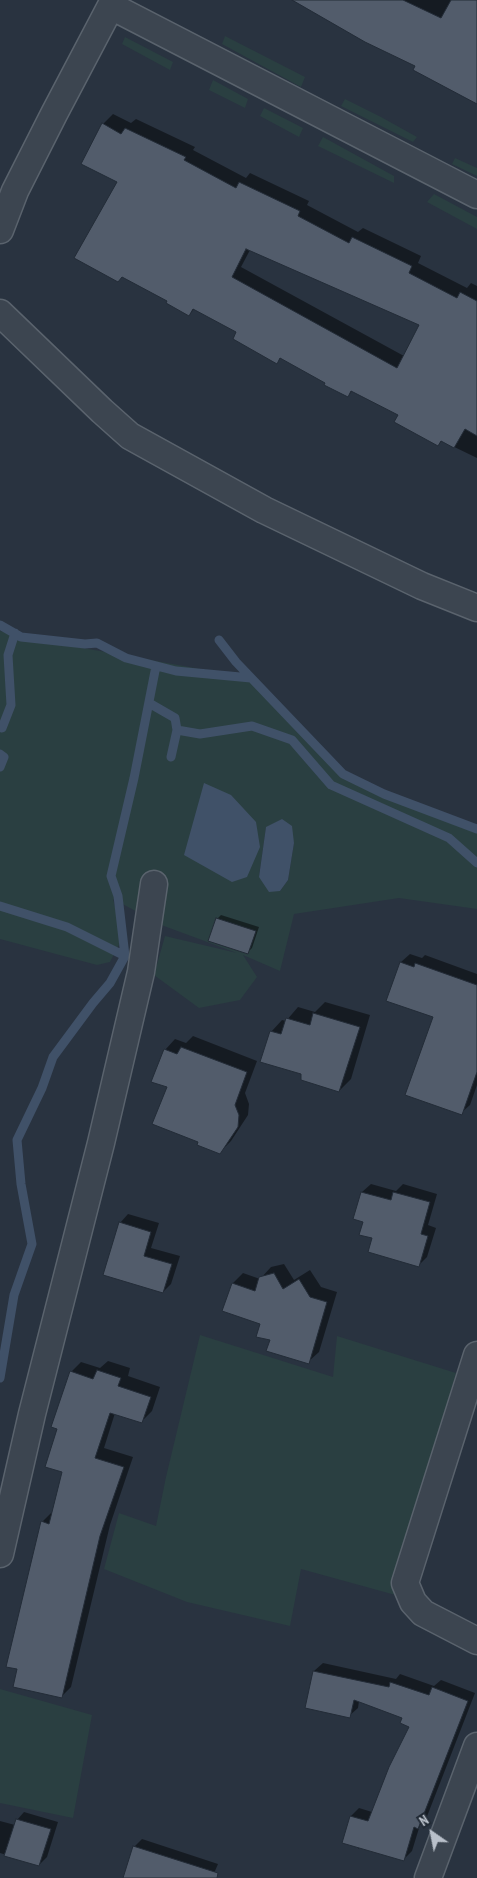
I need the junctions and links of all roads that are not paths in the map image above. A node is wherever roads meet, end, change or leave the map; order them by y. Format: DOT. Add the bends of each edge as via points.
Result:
graph roads {
  1 [pos="113,3"];
  2 [pos="477,195"];
  3 [pos="0,230"];
  4 [pos="0,313"];
  5 [pos="477,608"];
  6 [pos="154,884"];
  7 [pos="477,1355"];
  8 [pos="0,1554"];
  9 [pos="477,1641"];
  10 [pos="477,1746"];
  11 [pos="428,1878"];
  1 -- 2 [label="street"];
  1 -- 3 [label="street" via="20,183"];
  4 -- 5 [label="street" via="130,436 264,510 422,586"];
  6 -- 8 [label="street" via="141,972"];
  7 -- 9 [label="street" via="404,1583 422,1614"];
  10 -- 11 [label="street"];
}
